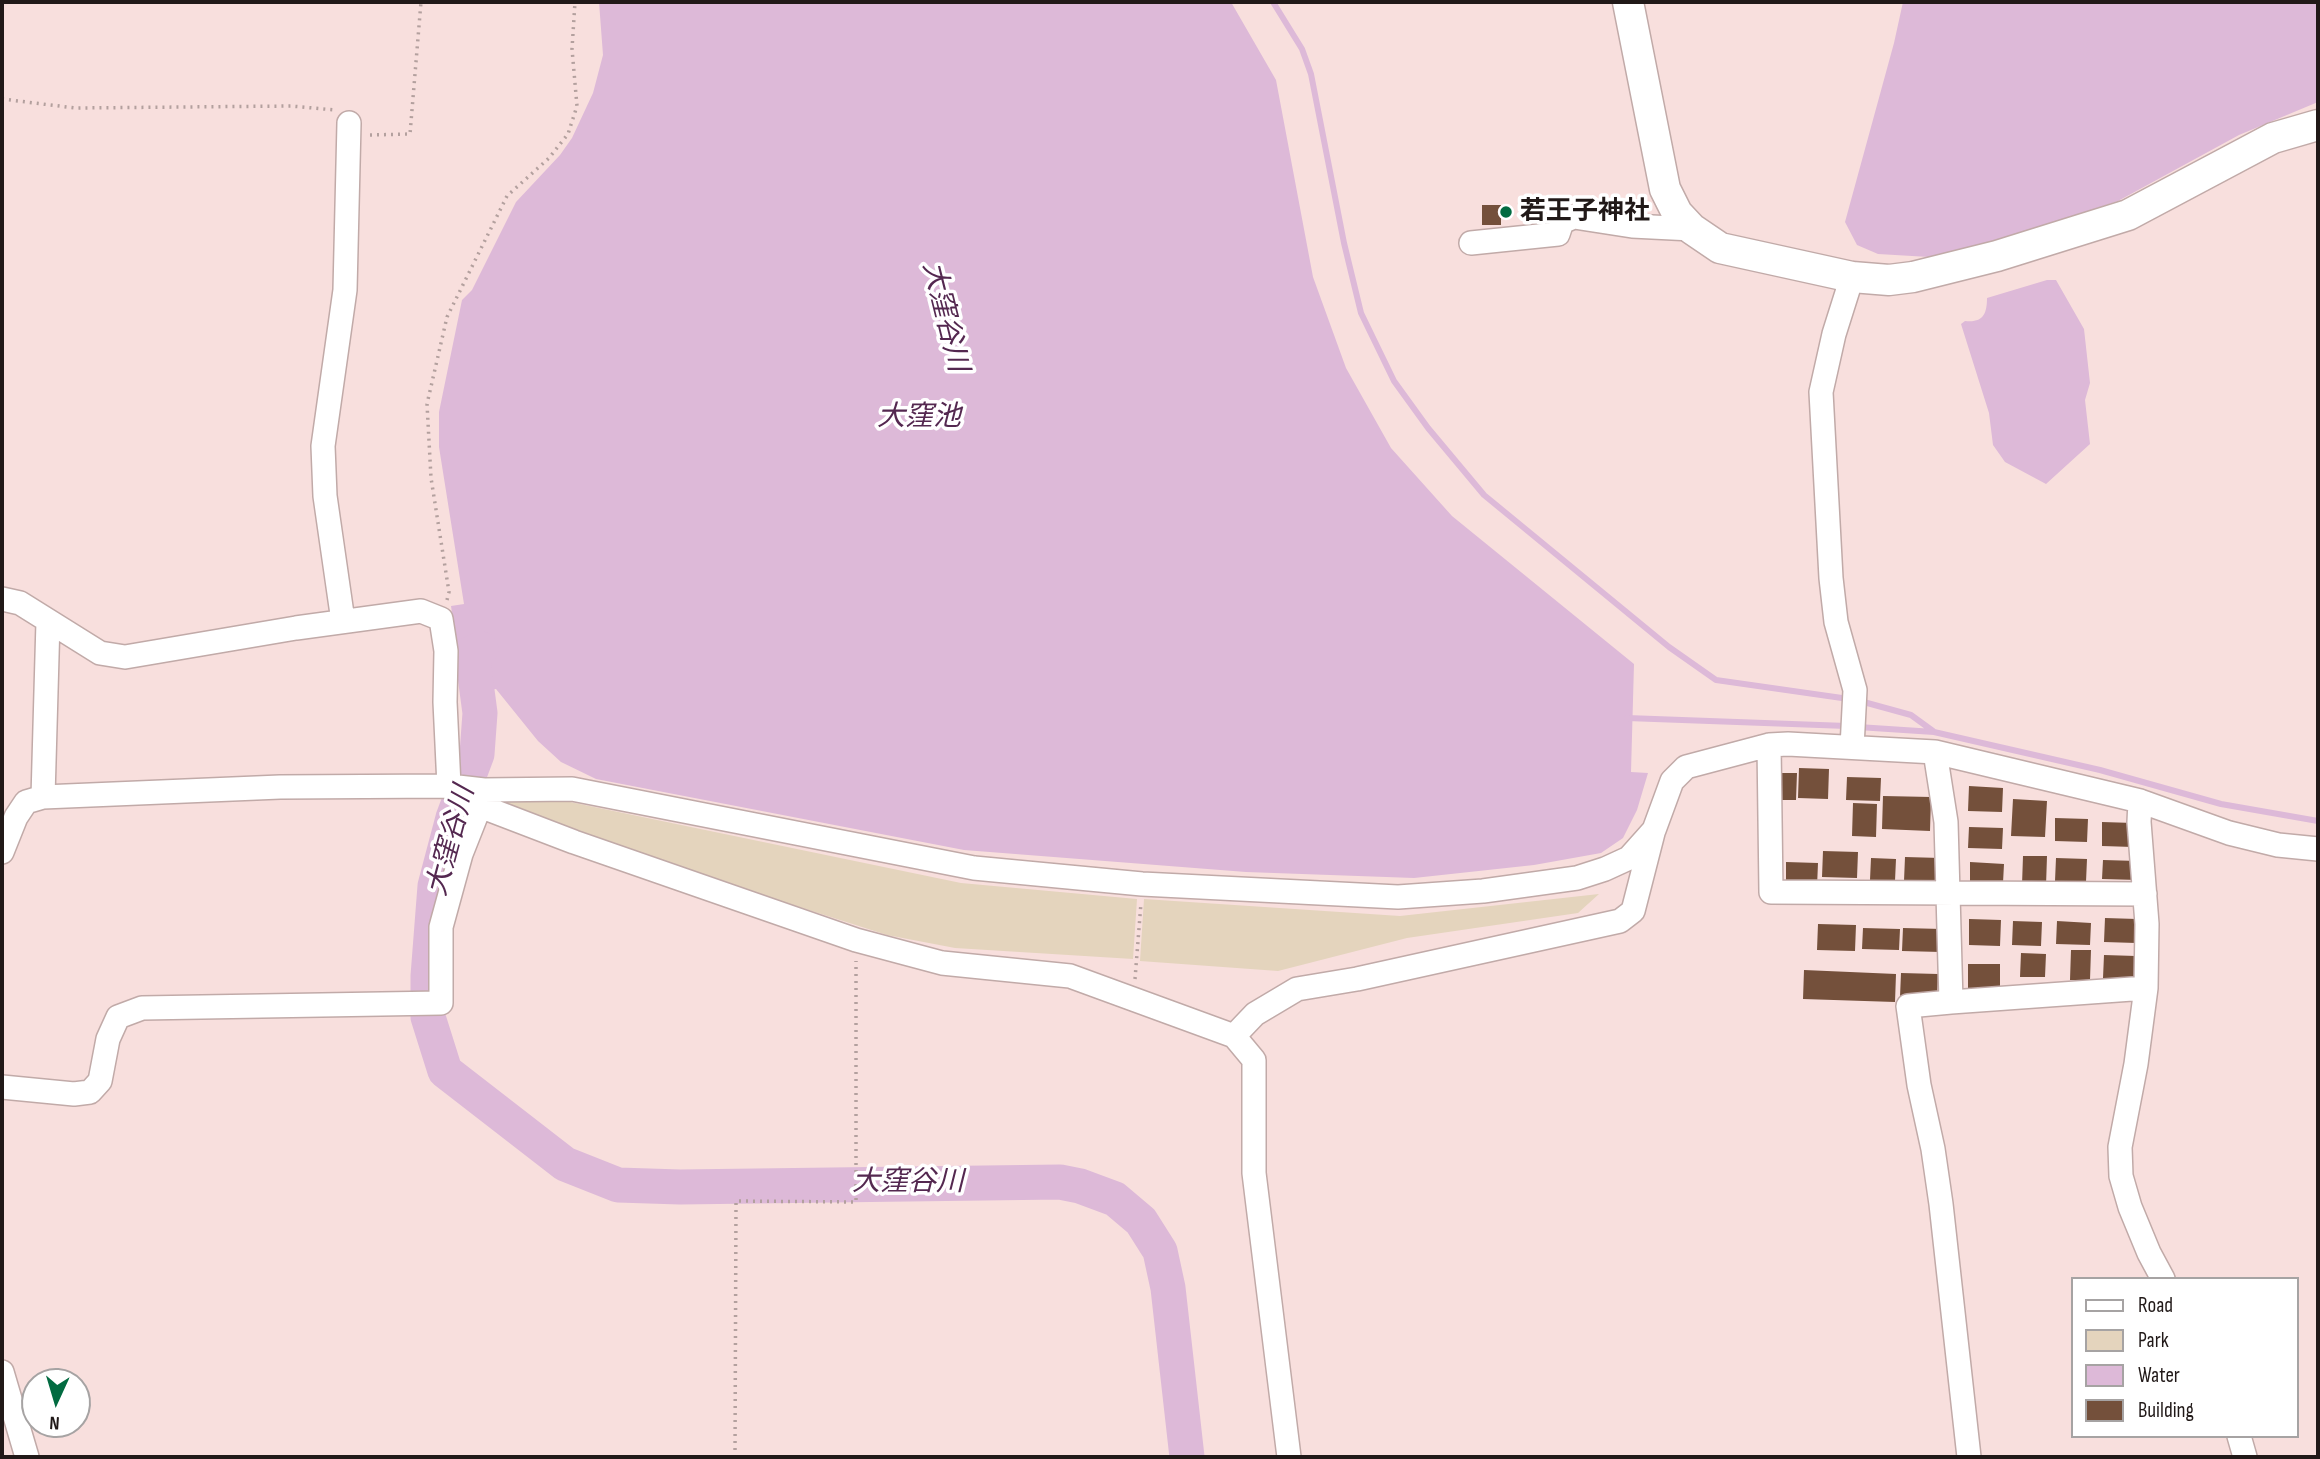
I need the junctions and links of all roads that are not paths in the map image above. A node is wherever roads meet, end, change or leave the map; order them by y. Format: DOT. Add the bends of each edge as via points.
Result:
graph roads {
  1 [pos="1629,2"];
  2 [pos="349,123"];
  3 [pos="2318,125"];
  4 [pos="1692,229"];
  5 [pos="1471,243"];
  6 [pos="1852,277"];
  7 [pos="2,599"];
  8 [pos="48,621"];
  9 [pos="343,621"];
  10 [pos="1852,743"];
  11 [pos="1769,746"];
  12 [pos="1936,752"];
  13 [pos="463,793"];
  14 [pos="43,797"];
  15 [pos="2140,801"];
  16 [pos="1654,830"];
  17 [pos="2318,849"];
  18 [pos="2,852"];
  19 [pos="2145,894"];
  20 [pos="1947,895"];
  21 [pos="2146,988"];
  22 [pos="1951,1002"];
  23 [pos="1234,1036"];
  24 [pos="2,1087"];
  25 [pos="2162,1277"];
  26 [pos="2,1372"];
  27 [pos="2240,1438"];
  28 [pos="27,1457"];
  29 [pos="1289,1457"];
  30 [pos="1969,1457"];
  31 [pos="2245,1457"];
  1 -- 4 [label="street" via="1665,189"];
  2 -- 9 [label="street" via="345,290 323,446 325,496"];
  3 -- 6 [label="street" via="2273,138 2128,215 1924,274 1889,280"];
  4 -- 5 [label="street" via="1574,217 1562,222 1558,234"];
  4 -- 6 [label="street" via="1720,248"];
  6 -- 10 [label="street" via="1821,392 1832,589 1854,702"];
  7 -- 8 [label="street" via="20,603"];
  8 -- 9 [label="street" via="100,653 125,657"];
  8 -- 14 [label="street"];
  9 -- 13 [label="street" via="421,611 441,619"];
  10 -- 11 [label="street"];
  10 -- 12 [label="street"];
  11 -- 16 [label="street" via="1686,767 1672,781"];
  11 -- 20 [label="street" via="1771,892"];
  12 -- 15 [label="street"];
  12 -- 20 [label="street" via="1946,822"];
  13 -- 14 [label="street" via="281,787"];
  13 -- 16 [label="street" via="572,789 974,869 1142,884 1398,897 1577,878 1629,859"];
  13 -- 23 [label="street" via="574,842 856,940 942,963 1070,976"];
  13 -- 24 [label="street" via="461,854 441,927 441,1003 142,1008 118,1017 108,1039 100,1081 90,1092"];
  14 -- 18 [label="street" via="26,802"];
  15 -- 17 [label="street" via="2229,834"];
  15 -- 19 [label="street"];
  16 -- 23 [label="street" via="1633,911 1620,921 1297,989 1255,1014"];
  19 -- 20 [label="street"];
  19 -- 21 [label="street"];
  20 -- 22 [label="street"];
  21 -- 22 [label="street"];
  21 -- 25 [label="street" via="2120,1147 2121,1176"];
  22 -- 30 [label="street" via="1908,1006 1941,1204"];
  23 -- 29 [label="street" via="1254,1060 1254,1173"];
  26 -- 28 [label="street"];
  27 -- 31 [label="street"];
}
